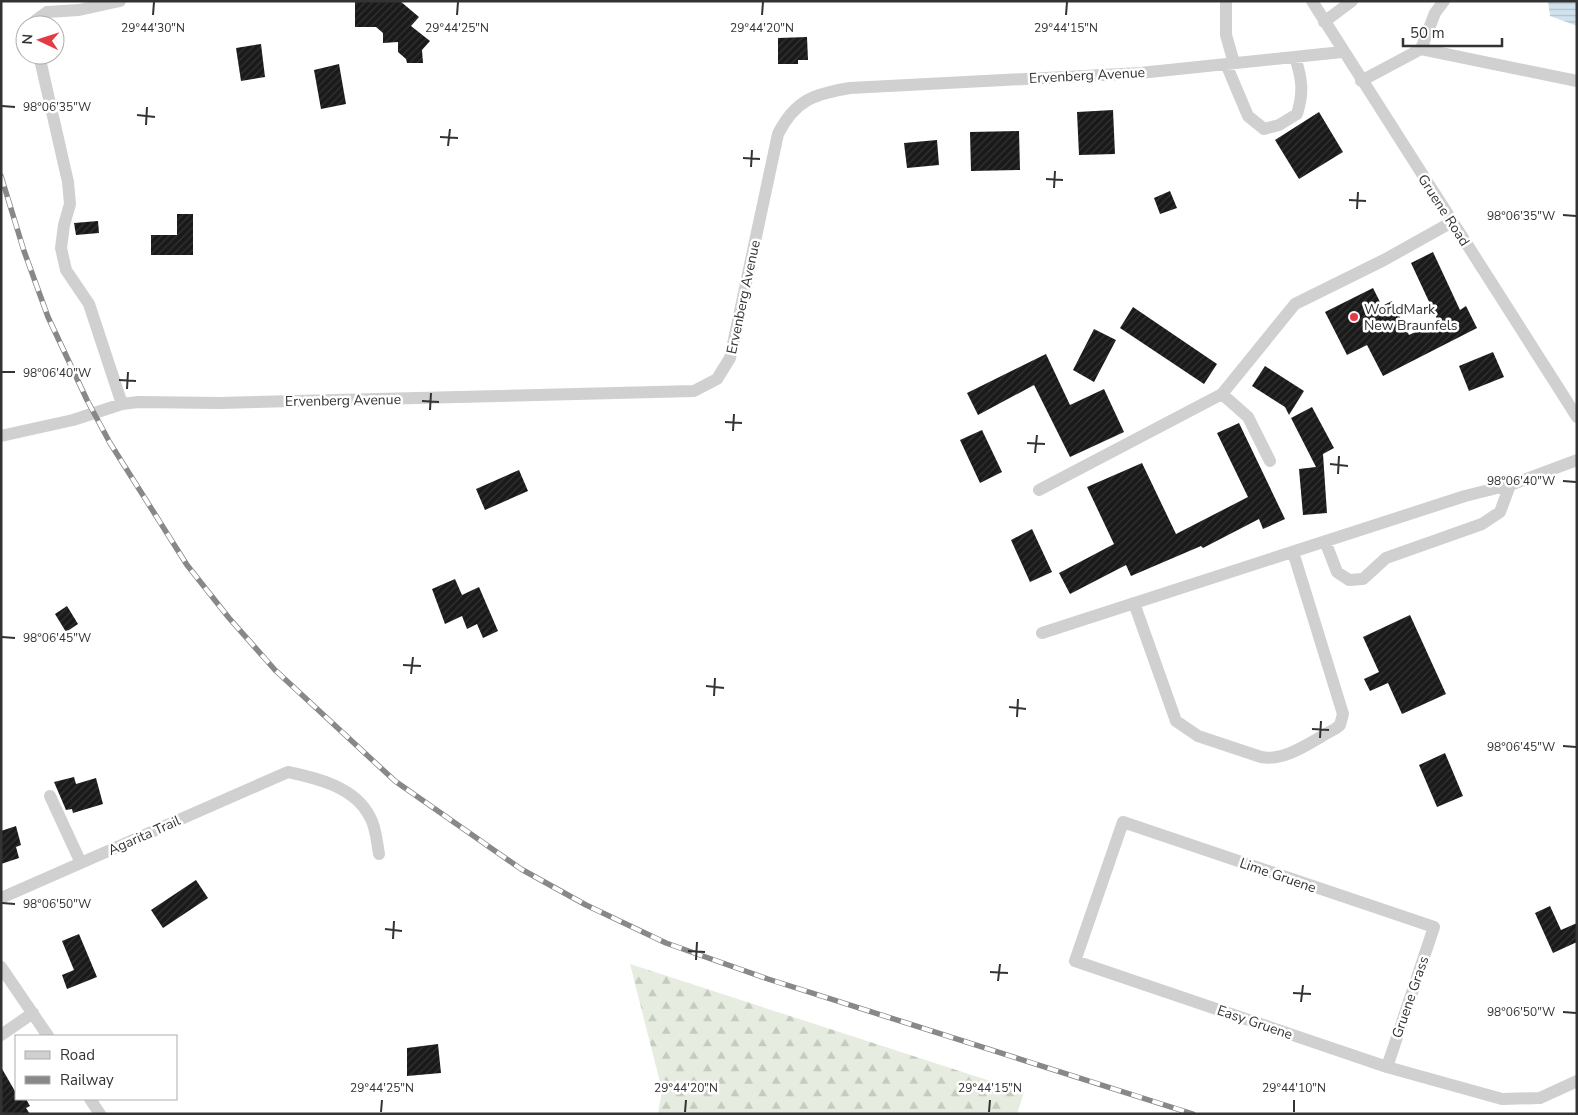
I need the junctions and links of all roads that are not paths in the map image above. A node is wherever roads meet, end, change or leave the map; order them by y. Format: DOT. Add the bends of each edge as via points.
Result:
graph roads {
  1 [pos="120,1"];
  2 [pos="1226,1"];
  3 [pos="1312,1"];
  4 [pos="1352,1"];
  5 [pos="1444,1"];
  6 [pos="43,15"];
  7 [pos="1324,22"];
  8 [pos="1421,49"];
  9 [pos="1342,52"];
  10 [pos="1295,57"];
  11 [pos="1230,63"];
  12 [pos="41,65"];
  13 [pos="1361,81"];
  14 [pos="1577,81"];
  15 [pos="1452,222"];
  16 [pos="1222,394"];
  17 [pos="122,404"];
  18 [pos="1577,417"];
  19 [pos="1,436"];
  20 [pos="1577,460"];
  21 [pos="1270,461"];
  22 [pos="1510,485"];
  23 [pos="1039,490"];
  24 [pos="1326,541"];
  25 [pos="1292,552"];
  26 [pos="1134,603"];
  27 [pos="1042,633"];
  28 [pos="50,796"];
  29 [pos="1123,822"];
  30 [pos="379,854"];
  31 [pos="81,863"];
  32 [pos="1,898"];
  33 [pos="1434,927"];
  34 [pos="1,967"];
  35 [pos="32,1013"];
  36 [pos="1,1035"];
  37 [pos="47,1035"];
  38 [pos="1387,1067"];
  39 [pos="1577,1082"];
  40 [pos="91,1100"];
  41 [pos="100,1114"];
  1 -- 6 [label="street"];
  2 -- 11 [label="street"];
  3 -- 7 [label="street, Gruene Road"];
  4 -- 7 [label="street"];
  5 -- 8 [label="street" via="1435,13"];
  7 -- 9 [label="street, Gruene Road"];
  8 -- 13 [label="street"];
  8 -- 14 [label="street"];
  9 -- 10 [label="street, Ervenberg Avenue"];
  9 -- 13 [label="street, Gruene Road"];
  10 -- 11 [label="street, Ervenberg Avenue"];
  10 -- 11 [label="street" via="1302,98 1297,114 1279,125 1264,129 1248,116"];
  11 -- 17 [label="street, Ervenberg Avenue" via="1140,72 850,88 812,97 786,118 778,134 730,358 717,379 694,391"];
  12 -- 17 [label="street" via="68,182 70,204 61,248 66,270 89,304"];
  13 -- 15 [label="street, Gruene Road"];
  15 -- 16 [label="street" via="1295,304"];
  15 -- 18 [label="street, Gruene Road"];
  16 -- 21 [label="street" via="1248,417"];
  16 -- 23 [label="street"];
  17 -- 19 [label="street, Ervenberg Avenue" via="73,420"];
  20 -- 22 [label="street"];
  22 -- 24 [label="street" via="1465,496"];
  22 -- 24 [label="street" via="1500,512 1482,524 1386,558 1363,579 1349,580 1337,572"];
  24 -- 25 [label="street"];
  25 -- 26 [label="street"];
  25 -- 26 [label="street" via="1343,714 1335,729 1282,756 1269,758 1243,751 1198,736 1176,721"];
  26 -- 27 [label="street"];
  28 -- 31 [label="street"];
  29 -- 33 [label="street, Lime Gruene"];
  29 -- 38 [label="street, Easy Gruene" via="1075,961"];
  30 -- 31 [label="street, Agarita Trail" via="370,817 356,800 336,785 288,772"];
  31 -- 32 [label="street, Agarita Trail"];
  33 -- 38 [label="street, Gruene Grass"];
  34 -- 35 [label="street"];
  35 -- 36 [label="street"];
  35 -- 37 [label="street"];
  38 -- 39 [label="street, Easy Gruene" via="1502,1099 1540,1098"];
  40 -- 41 [label="street"];
}
